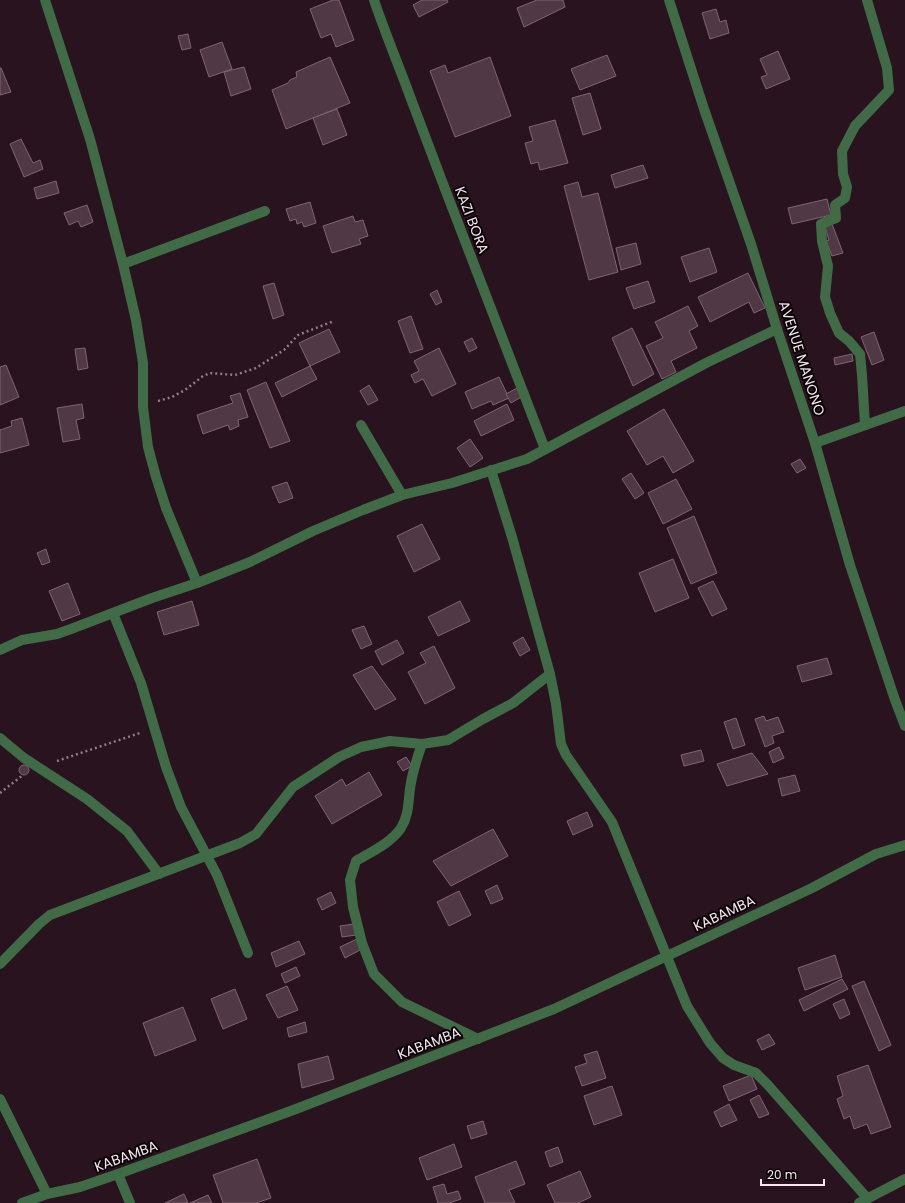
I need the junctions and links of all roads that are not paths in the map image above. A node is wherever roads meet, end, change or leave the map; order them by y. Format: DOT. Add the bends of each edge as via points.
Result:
graph roads {
  1 [pos="45,0"];
  2 [pos="374,0"];
  3 [pos="669,0"];
  4 [pos="867,0"];
  5 [pos="265,211"];
  6 [pos="123,264"];
  7 [pos="777,329"];
  8 [pos="905,411"];
  9 [pos="361,425"];
  10 [pos="865,425"];
  11 [pos="815,442"];
  12 [pos="545,449"];
  13 [pos="491,470"];
  14 [pos="402,495"];
  15 [pos="197,583"];
  16 [pos="113,613"];
  17 [pos="0,650"];
  18 [pos="550,674"];
  19 [pos="905,726"];
  20 [pos="0,738"];
  21 [pos="422,744"];
  22 [pos="905,845"];
  23 [pos="206,855"];
  24 [pos="159,874"];
  25 [pos="248,953"];
  26 [pos="666,955"];
  27 [pos="0,964"];
  28 [pos="478,1039"];
  29 [pos="0,1099"];
  30 [pos="118,1174"];
  31 [pos="905,1179"];
  32 [pos="47,1194"];
  33 [pos="863,1201"];
  34 [pos="22,1203"];
  35 [pos="130,1203"];
  1 -- 6 [label="street" via="90,139"];
  2 -- 12 [label="street, KAZI BORA"];
  3 -- 7 [label="street, AVENUE MANONO"];
  4 -- 10 [label="street" via="887,68 889,90 855,126 842,151 843,174 847,188 845,198 836,205 836,218 821,224 828,266 825,297 839,333 860,354"];
  5 -- 6 [label="street"];
  6 -- 15 [label="street" via="143,363 143,407 148,447 180,545"];
  7 -- 11 [label="street, AVENUE MANONO"];
  7 -- 12 [label="street" via="706,363"];
  8 -- 10 [label="street"];
  9 -- 14 [label="street"];
  10 -- 11 [label="street"];
  11 -- 19 [label="street, AVENUE MANONO" via="850,566"];
  12 -- 13 [label="street" via="527,459"];
  13 -- 14 [label="street"];
  13 -- 18 [label="street"];
  14 -- 15 [label="street" via="313,531 250,562"];
  15 -- 16 [label="street"];
  16 -- 17 [label="street" via="57,634 22,640"];
  16 -- 23 [label="street" via="141,683 166,767"];
  18 -- 21 [label="street" via="513,703 448,740"];
  18 -- 26 [label="street" via="561,744 575,770 612,822"];
  20 -- 24 [label="street" via="24,758 87,799 127,831"];
  21 -- 23 [label="street" via="390,741 361,747 339,757 293,787 256,834 240,843"];
  21 -- 28 [label="street" via="415,765 408,810 401,828 383,846 356,861 350,880 353,907 362,943 374,974 402,1002"];
  22 -- 26 [label="street, KABAMBA" via="876,854 812,888"];
  23 -- 24 [label="street"];
  23 -- 25 [label="street" via="226,896"];
  24 -- 27 [label="street" via="50,915"];
  26 -- 28 [label="street, KABAMBA" via="554,1009"];
  26 -- 33 [label="street" via="687,1006 710,1043 724,1058 734,1065 756,1073 773,1090"];
  28 -- 30 [label="street, KABAMBA"];
  29 -- 32 [label="street"];
  30 -- 32 [label="street, KABAMBA" via="80,1187"];
  30 -- 35 [label="street"];
  31 -- 33 [label="street"];
  32 -- 34 [label="street, KABAMBA"];
}
